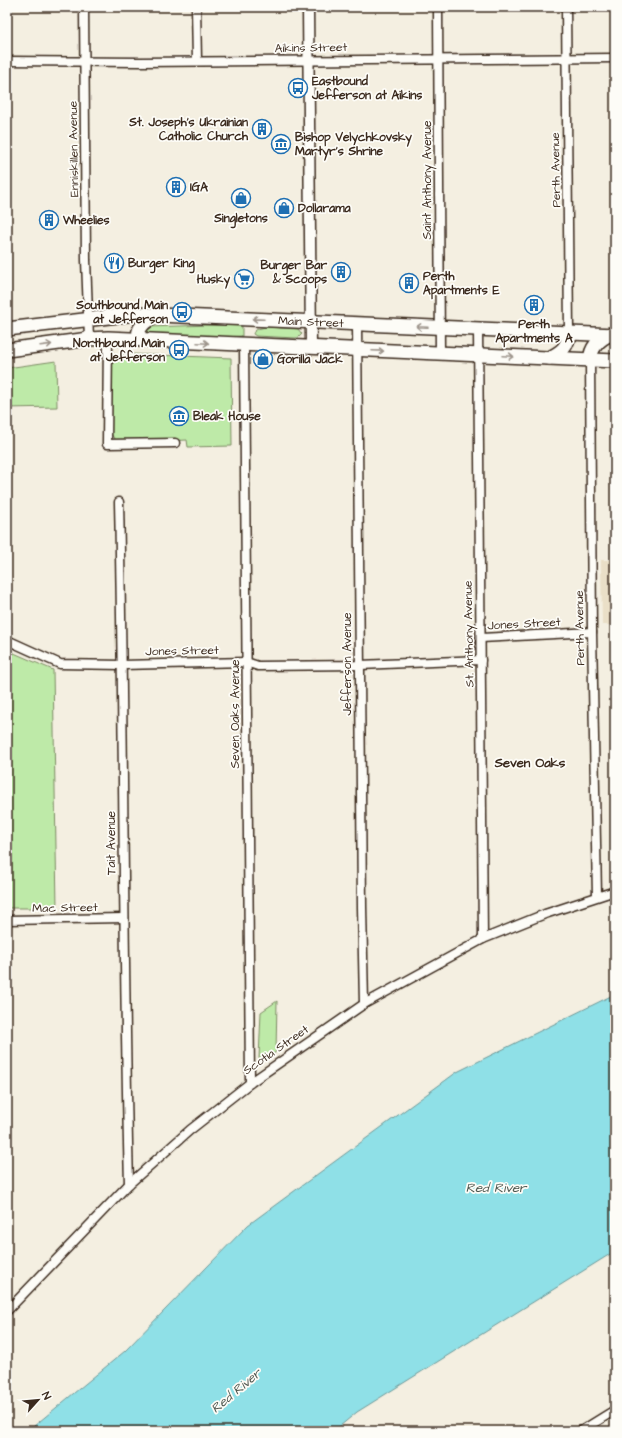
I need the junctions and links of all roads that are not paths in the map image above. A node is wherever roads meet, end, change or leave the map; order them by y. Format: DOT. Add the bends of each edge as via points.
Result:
graph roads {
  1 [pos="84,7"];
  2 [pos="196,7"];
  3 [pos="308,7"];
  4 [pos="438,7"];
  5 [pos="566,7"];
  6 [pos="567,58"];
  7 [pos="615,58"];
  8 [pos="308,60"];
  9 [pos="438,60"];
  10 [pos="7,61"];
  11 [pos="197,61"];
  12 [pos="85,62"];
  13 [pos="158,315"];
  14 [pos="88,319"];
  15 [pos="311,321"];
  16 [pos="357,323"];
  17 [pos="440,327"];
  18 [pos="7,329"];
  19 [pos="478,329"];
  20 [pos="569,332"];
  21 [pos="613,334"];
  22 [pos="108,338"];
  23 [pos="88,340"];
  24 [pos="140,340"];
  25 [pos="244,344"];
  26 [pos="311,348"];
  27 [pos="7,350"];
  28 [pos="357,350"];
  29 [pos="440,354"];
  30 [pos="478,355"];
  31 [pos="549,358"];
  32 [pos="590,360"];
  33 [pos="615,361"];
  34 [pos="175,443"];
  35 [pos="119,502"];
  36 [pos="592,632"];
  37 [pos="481,638"];
  38 [pos="7,640"];
  39 [pos="481,660"];
  40 [pos="246,662"];
  41 [pos="122,665"];
  42 [pos="360,665"];
  43 [pos="615,891"];
  44 [pos="596,896"];
  45 [pos="124,918"];
  46 [pos="7,920"];
  47 [pos="483,939"];
  48 [pos="364,1004"];
  49 [pos="250,1083"];
  50 [pos="128,1184"];
  51 [pos="7,1311"];
  52 [pos="615,1410"];
  53 [pos="581,1431"];
  1 -- 12 [label="street, Enniskillen Avenue"];
  2 -- 11 [label="street"];
  3 -- 8 [label="street"];
  4 -- 9 [label="street, Saint Anthony Avenue"];
  5 -- 6 [label="street, Perth Avenue"];
  6 -- 7 [label="street, Aikins Street"];
  6 -- 9 [label="street, Aikins Street"];
  6 -- 20 [label="street, Perth Avenue"];
  8 -- 9 [label="street, Aikins Street"];
  8 -- 11 [label="street, Aikins Street"];
  8 -- 15 [label="street"];
  9 -- 17 [label="street, Saint Anthony Avenue"];
  10 -- 12 [label="street, Aikins Street"];
  11 -- 12 [label="street, Aikins Street"];
  12 -- 14 [label="street, Enniskillen Avenue"];
  13 -- 14 [label="main road, Main Street" via="135,314"];
  15 -- 13 [label="main road, Main Street, one-way"];
  13 -- 24 [label="main road" via="140,328"];
  14 -- 18 [label="main road, Main Street"];
  14 -- 23 [label="street, Enniskillen Avenue"];
  15 -- 16 [label="main road, Main Street"];
  15 -- 26 [label="street"];
  17 -- 16 [label="main road, Main Street, one-way"];
  16 -- 28 [label="street, Jefferson Avenue"];
  17 -- 19 [label="main road, Main Street"];
  17 -- 29 [label="street, Saint Anthony Avenue"];
  19 -- 20 [label="main road, Main Street"];
  19 -- 30 [label="street, St. Anthony Avenue"];
  20 -- 21 [label="main road, Main Street"];
  20 -- 31 [label="main road" via="569,340 564,348 559,354"];
  21 -- 32 [label="main road" via="598,342 592,349"];
  22 -- 23 [label="main road"];
  22 -- 24 [label="main road"];
  22 -- 34 [label="street" via="108,444"];
  27 -- 23 [label="main road, one-way"];
  24 -- 25 [label="main road, one-way"];
  25 -- 26 [label="main road"];
  25 -- 40 [label="street, Seven Oaks Avenue"];
  26 -- 28 [label="main road"];
  28 -- 29 [label="main road, one-way"];
  28 -- 42 [label="street, Jefferson Avenue"];
  29 -- 30 [label="main road"];
  30 -- 31 [label="main road, one-way"];
  30 -- 37 [label="street, St. Anthony Avenue"];
  31 -- 32 [label="main road"];
  32 -- 33 [label="main road"];
  32 -- 36 [label="street, Perth Avenue"];
  35 -- 41 [label="street, Tait Avenue"];
  36 -- 37 [label="street, Jones Street"];
  36 -- 44 [label="street, Perth Avenue"];
  37 -- 39 [label="street, St. Anthony Avenue"];
  38 -- 41 [label="street, Jones Street" via="60,664"];
  39 -- 42 [label="street, Jones Street"];
  39 -- 47 [label="street, St. Anthony Avenue"];
  40 -- 41 [label="street, Jones Street"];
  40 -- 42 [label="street, Jones Street" via="258,666"];
  40 -- 49 [label="street, Seven Oaks Avenue"];
  41 -- 45 [label="street, Tait Avenue"];
  42 -- 48 [label="street, Jefferson Avenue"];
  43 -- 44 [label="street, Scotia Street"];
  44 -- 47 [label="street, Scotia Street"];
  45 -- 46 [label="street, Mac Street"];
  45 -- 50 [label="street, Tait Avenue"];
  47 -- 48 [label="street, Scotia Street"];
  48 -- 49 [label="street, Scotia Street"];
  49 -- 50 [label="street, Scotia Street" via="190,1130"];
  50 -- 51 [label="street, Scotia Street"];
  52 -- 53 [label="street"];
}
